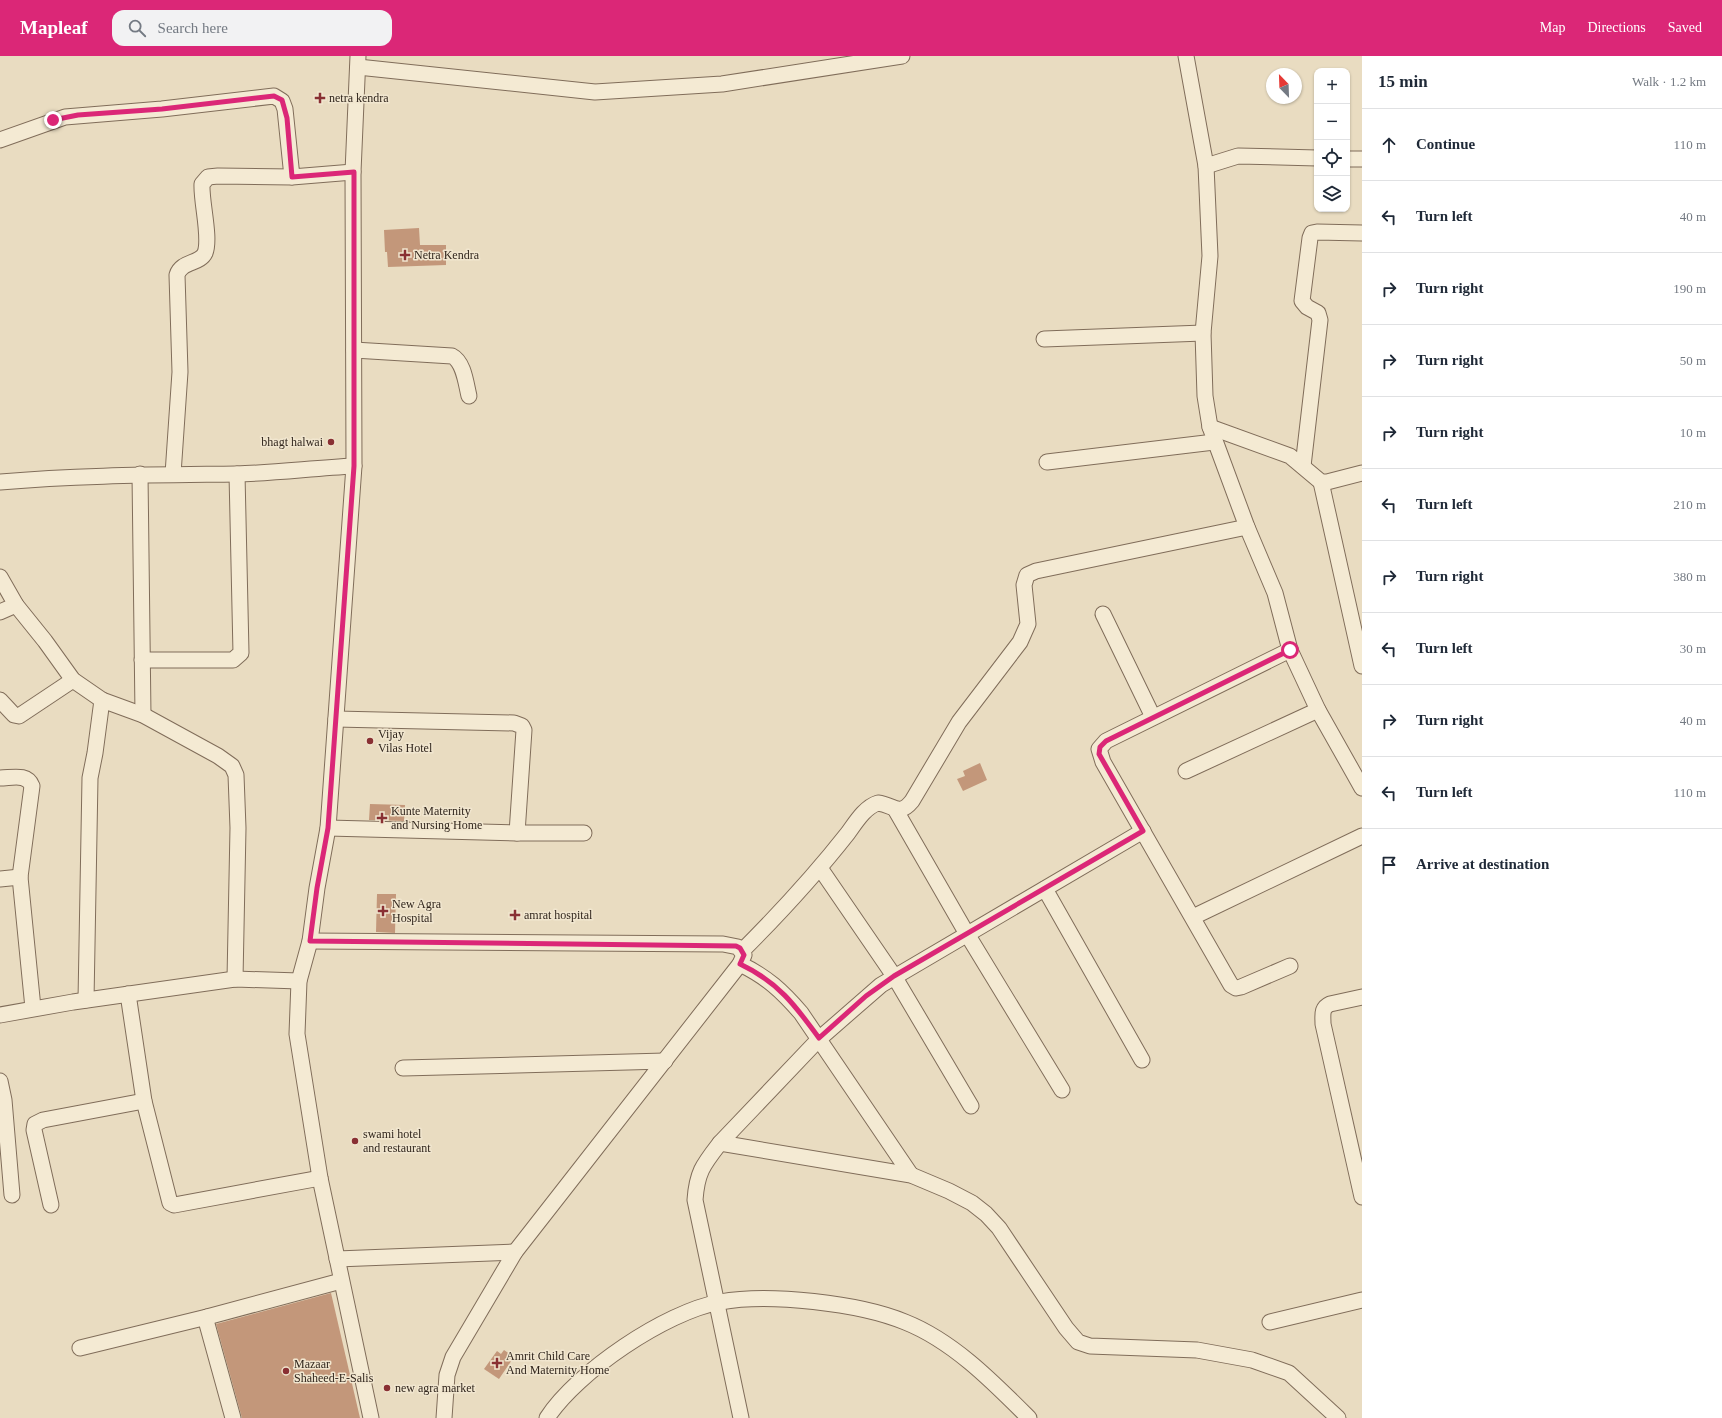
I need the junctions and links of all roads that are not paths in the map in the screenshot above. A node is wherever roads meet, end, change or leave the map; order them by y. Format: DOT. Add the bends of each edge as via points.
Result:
graph roads {
  1 [pos="902,56"];
  2 [pos="1186,56"];
  3 [pos="365,62"];
  4 [pos="0,140"];
  5 [pos="1314,158"];
  6 [pos="1350,159"];
  7 [pos="1362,159"];
  8 [pos="1206,166"];
  9 [pos="354,172"];
  10 [pos="292,177"];
  11 [pos="1362,233"];
  12 [pos="1203,333"];
  13 [pos="1044,340"];
  14 [pos="354,350"];
  15 [pos="469,396"];
  16 [pos="1210,427"];
  17 [pos="1214,442"];
  18 [pos="1047,462"];
  19 [pos="354,466"];
  20 [pos="1303,466"];
  21 [pos="1362,473"];
  22 [pos="140,474"];
  23 [pos="173,474"];
  24 [pos="237,474"];
  25 [pos="0,482"];
  26 [pos="1321,482"];
  27 [pos="1246,527"];
  28 [pos="0,577"];
  29 [pos="16,605"];
  30 [pos="0,612"];
  31 [pos="1103,614"];
  32 [pos="1290,650"];
  33 [pos="142,660"];
  34 [pos="1362,666"];
  35 [pos="73,680"];
  36 [pos="0,700"];
  37 [pos="102,700"];
  38 [pos="1318,710"];
  39 [pos="143,715"];
  40 [pos="1153,717"];
  41 [pos="336,719"];
  42 [pos="1186,771"];
  43 [pos="0,778"];
  44 [pos="1362,788"];
  45 [pos="895,809"];
  46 [pos="328,828"];
  47 [pos="1143,831"];
  48 [pos="517,833"];
  49 [pos="584,833"];
  50 [pos="1362,836"];
  51 [pos="820,868"];
  52 [pos="20,876"];
  53 [pos="0,879"];
  54 [pos="1045,889"];
  55 [pos="1193,917"];
  56 [pos="967,934"];
  57 [pos="310,941"];
  58 [pos="741,958"];
  59 [pos="1290,966"];
  60 [pos="894,976"];
  61 [pos="235,979"];
  62 [pos="299,981"];
  63 [pos="128,994"];
  64 [pos="1362,997"];
  65 [pos="86,1000"];
  66 [pos="34,1008"];
  67 [pos="0,1016"];
  68 [pos="819,1038"];
  69 [pos="1142,1060"];
  70 [pos="665,1061"];
  71 [pos="403,1068"];
  72 [pos="0,1081"];
  73 [pos="1062,1090"];
  74 [pos="144,1100"];
  75 [pos="971,1106"];
  76 [pos="720,1143"];
  77 [pos="911,1175"];
  78 [pos="320,1178"];
  79 [pos="12,1195"];
  80 [pos="1362,1197"];
  81 [pos="51,1205"];
  82 [pos="514,1252"];
  83 [pos="337,1259"];
  84 [pos="341,1281"];
  85 [pos="1362,1300"];
  86 [pos="718,1302"];
  87 [pos="206,1317"];
  88 [pos="1270,1322"];
  89 [pos="80,1348"];
  90 [pos="232,1418"];
  91 [pos="371,1418"];
  92 [pos="444,1418"];
  93 [pos="547,1418"];
  94 [pos="741,1418"];
  95 [pos="1029,1418"];
  96 [pos="1338,1418"];
  1 -- 3 [label="street" via="722,84 595,92"];
  2 -- 8 [label="street"];
  3 -- 9 [label="street"];
  4 -- 10 [label="street" via="65,117 274,96 282,100 287,118"];
  5 -- 8 [label="street" via="1238,156"];
  6 -- 7 [label="street"];
  8 -- 12 [label="street" via="1210,256"];
  9 -- 10 [label="street"];
  9 -- 14 [label="street"];
  10 -- 23 [label="street" via="218,176 208,177 202,184 206,252 182,267 177,275 180,372"];
  11 -- 20 [label="street" via="1317,232 1312,233 1310,238 1302,301 1318,313 1320,320"];
  12 -- 13 [label="street"];
  12 -- 16 [label="street" via="1205,396"];
  14 -- 15 [label="street" via="452,356 461,365"];
  14 -- 19 [label="street"];
  16 -- 17 [label="street"];
  16 -- 20 [label="street" via="1290,456"];
  17 -- 18 [label="street"];
  17 -- 27 [label="street"];
  19 -- 24 [label="street"];
  19 -- 41 [label="street"];
  20 -- 26 [label="street"];
  21 -- 26 [label="street"];
  22 -- 23 [label="street"];
  22 -- 25 [label="street"];
  22 -- 33 [label="street"];
  23 -- 24 [label="street"];
  24 -- 33 [label="street" via="241,653 233,660"];
  26 -- 34 [label="street"];
  27 -- 32 [label="street" via="1275,593"];
  27 -- 45 [label="street" via="1027,575 1024,585 1028,624 1020,642 959,722 912,801 904,808"];
  28 -- 29 [label="street"];
  29 -- 30 [label="street"];
  29 -- 35 [label="street"];
  31 -- 40 [label="street"];
  32 -- 38 [label="street"];
  32 -- 40 [label="street"];
  33 -- 39 [label="street"];
  35 -- 36 [label="street" via="19,716 14,716"];
  35 -- 37 [label="street"];
  37 -- 39 [label="street"];
  37 -- 65 [label="street" via="90,778"];
  38 -- 42 [label="street"];
  38 -- 44 [label="street"];
  39 -- 61 [label="street" via="218,756 232,766 236,775 238,828"];
  40 -- 47 [label="street" via="1106,741 1099,749 1103,762"];
  41 -- 46 [label="street"];
  41 -- 48 [label="street" via="514,723 522,726 524,730"];
  43 -- 52 [label="street" via="24,777 32,786"];
  45 -- 51 [label="street" via="878,803 867,810"];
  45 -- 56 [label="street"];
  46 -- 48 [label="street"];
  46 -- 57 [label="street"];
  47 -- 54 [label="street"];
  47 -- 55 [label="street"];
  48 -- 49 [label="street"];
  50 -- 55 [label="street"];
  51 -- 58 [label="street"];
  51 -- 60 [label="street"];
  52 -- 53 [label="street"];
  52 -- 66 [label="street"];
  54 -- 56 [label="street"];
  54 -- 69 [label="street"];
  55 -- 59 [label="street" via="1228,981 1234,987 1240,987"];
  56 -- 60 [label="street"];
  56 -- 73 [label="street"];
  57 -- 58 [label="street" via="723,944 736,946"];
  57 -- 62 [label="street"];
  58 -- 68 [label="street" via="785,994"];
  58 -- 70 [label="street"];
  60 -- 68 [label="street" via="866,996"];
  60 -- 75 [label="street"];
  61 -- 62 [label="street"];
  61 -- 63 [label="street"];
  62 -- 78 [label="street" via="297,1034"];
  63 -- 65 [label="street"];
  63 -- 74 [label="street"];
  64 -- 80 [label="street" via="1330,1004 1325,1006 1322,1012"];
  65 -- 66 [label="street"];
  66 -- 67 [label="street"];
  68 -- 76 [label="street"];
  68 -- 77 [label="street"];
  70 -- 71 [label="street"];
  70 -- 82 [label="street"];
  72 -- 79 [label="street" via="5,1108"];
  74 -- 78 [label="street" via="168,1198 172,1204"];
  74 -- 81 [label="street" via="43,1120 35,1124 34,1130"];
  76 -- 77 [label="street"];
  76 -- 86 [label="street" via="701,1169 696,1182 695,1200"];
  77 -- 96 [label="street" via="972,1203 986,1214 1078,1342 1090,1346 1197,1350 1252,1360 1289,1373"];
  78 -- 83 [label="street"];
  82 -- 83 [label="street"];
  82 -- 92 [label="street" via="453,1357 447,1375"];
  83 -- 84 [label="street"];
  84 -- 87 [label="street"];
  84 -- 91 [label="street"];
  85 -- 88 [label="street"];
  86 -- 93 [label="street" via="665,1323 617,1351 563,1397"];
  86 -- 94 [label="street"];
  86 -- 95 [label="street" via="760,1298 800,1301 840,1306 905,1322 958,1353 1000,1388"];
  87 -- 89 [label="street"];
  87 -- 90 [label="street"];
}
